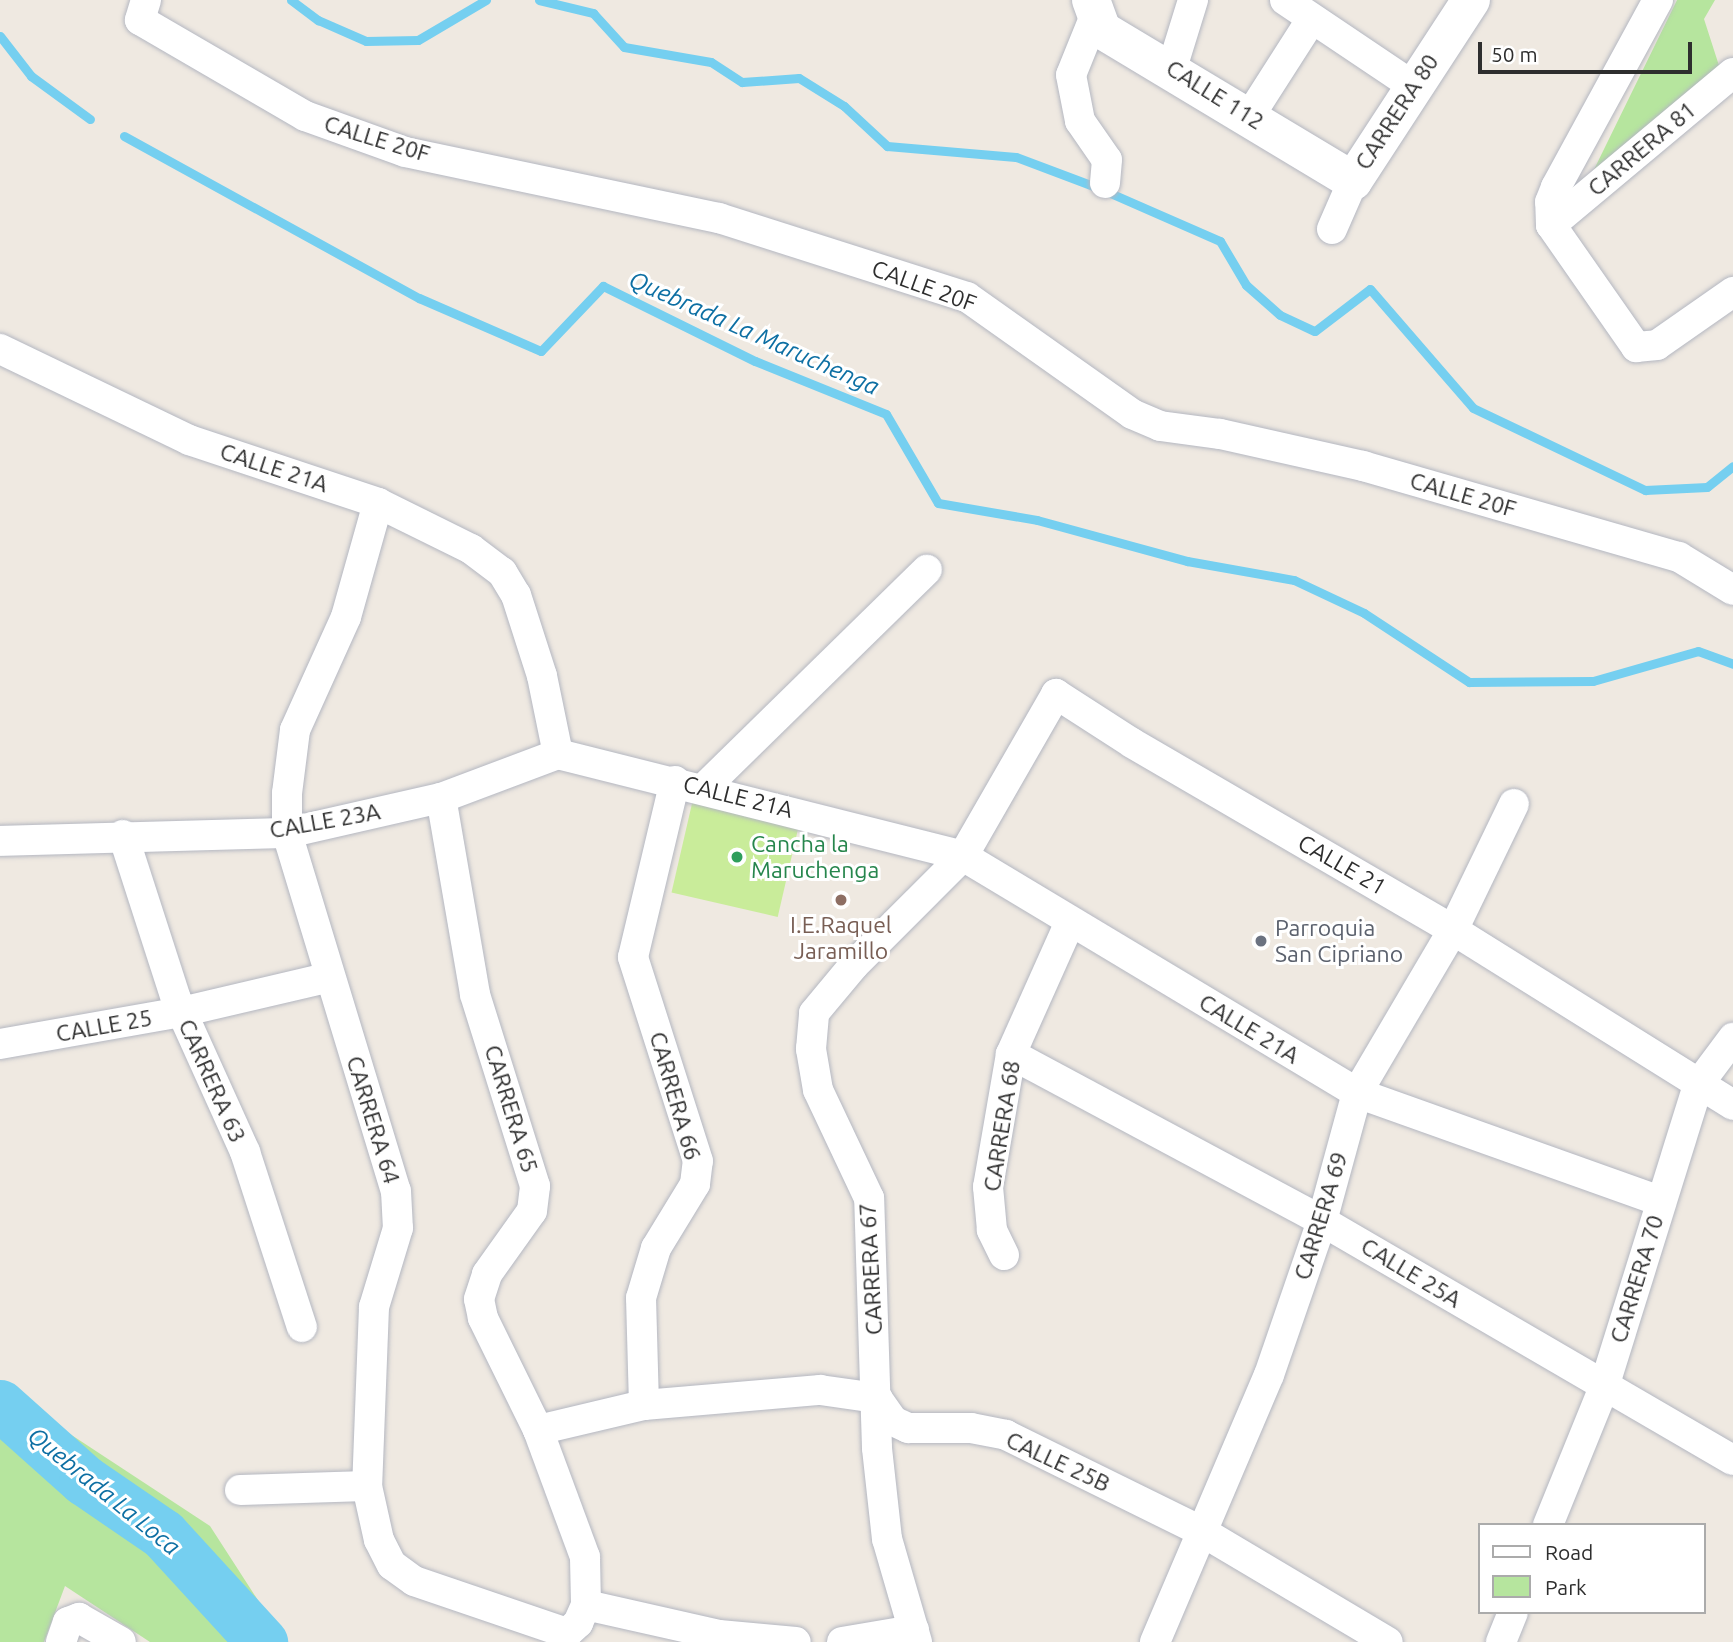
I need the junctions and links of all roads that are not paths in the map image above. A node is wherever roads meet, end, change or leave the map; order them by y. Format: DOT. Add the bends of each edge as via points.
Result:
graph roads {
  1 [pos="1193,0"];
  2 [pos="1285,0"];
  3 [pos="1471,0"];
  4 [pos="1658,0"];
  5 [pos="1092,9"];
  6 [pos="143,10"];
  7 [pos="1311,20"];
  8 [pos="1172,68"];
  9 [pos="1733,73"];
  10 [pos="1413,86"];
  11 [pos="1249,117"];
  12 [pos="1353,181"];
  13 [pos="1105,183"];
  14 [pos="1552,225"];
  15 [pos="1332,229"];
  16 [pos="1733,292"];
  17 [pos="0,349"];
  18 [pos="378,503"];
  19 [pos="927,570"];
  20 [pos="1733,590"];
  21 [pos="1056,694"];
  22 [pos="558,754"];
  23 [pos="675,781"];
  24 [pos="704,788"];
  25 [pos="441,798"];
  26 [pos="1514,804"];
  27 [pos="287,832"];
  28 [pos="123,835"];
  29 [pos="0,841"];
  30 [pos="963,856"];
  31 [pos="1070,922"];
  32 [pos="1453,930"];
  33 [pos="330,977"];
  34 [pos="181,1012"];
  35 [pos="1733,1038"];
  36 [pos="0,1044"];
  37 [pos="1011,1054"];
  38 [pos="1698,1085"];
  39 [pos="1357,1093"];
  40 [pos="1733,1105"];
  41 [pos="1660,1201"];
  42 [pos="1322,1221"];
  43 [pos="1004,1255"];
  44 [pos="302,1327"];
  45 [pos="1604,1387"];
  46 [pos="877,1398"];
  47 [pos="644,1405"];
  48 [pos="538,1430"];
  49 [pos="1733,1460"];
  50 [pos="367,1486"];
  51 [pos="240,1490"];
  52 [pos="1549,1523"];
  53 [pos="1201,1531"];
  54 [pos="586,1605"];
  55 [pos="1512,1614"];
  56 [pos="916,1636"];
  57 [pos="61,1642"];
  58 [pos="121,1642"];
  59 [pos="796,1642"];
  60 [pos="842,1642"];
  61 [pos="1155,1642"];
  62 [pos="1388,1642"];
  63 [pos="1501,1642"];
  1 -- 8 [label="street"];
  2 -- 7 [label="street"];
  3 -- 10 [label="street, CARRERA 80"];
  4 -- 14 [label="street" via="1556,187 1550,202"];
  5 -- 8 [label="street, CALLE 112" via="1102,30"];
  5 -- 13 [label="street" via="1071,75 1080,121 1107,160"];
  6 -- 20 [label="street, CALLE 20F" via="305,116 405,152 719,218 967,297 1031,338 1132,414 1160,426 1220,434 1363,466 1679,558"];
  7 -- 10 [label="street"];
  7 -- 11 [label="street"];
  8 -- 11 [label="street, CALLE 112"];
  9 -- 14 [label="street, CARRERA 81"];
  10 -- 12 [label="street, CARRERA 80"];
  11 -- 12 [label="street, CALLE 112"];
  12 -- 15 [label="street, CARRERA 80"];
  14 -- 16 [label="street" via="1629,341 1645,348 1657,345"];
  17 -- 18 [label="street, CALLE 21A" via="189,440"];
  18 -- 22 [label="street, CALLE 21A" via="471,549 502,572 516,594 538,663"];
  18 -- 27 [label="street, CARRERA 64" via="346,617 295,730"];
  19 -- 24 [label="street"];
  21 -- 30 [label="street, CARRERA 67"];
  21 -- 32 [label="street, CALLE 21"];
  22 -- 23 [label="street, CALLE 21A"];
  22 -- 25 [label="street, CALLE 23A"];
  23 -- 24 [label="street, CALLE 21A"];
  23 -- 47 [label="street, CARRERA 66" via="633,957 698,1161 695,1184 656,1248 641,1298"];
  24 -- 30 [label="street, CALLE 21A"];
  25 -- 27 [label="street, CALLE 23A"];
  25 -- 48 [label="street, CARRERA 65" via="475,994 535,1186 532,1211 486,1274 479,1299 482,1318"];
  26 -- 32 [label="street, CARRERA 69"];
  27 -- 28 [label="street, CALLE 23A"];
  27 -- 33 [label="street, CARRERA 64"];
  28 -- 29 [label="street, CALLE 23A"];
  28 -- 34 [label="street, CARRERA 63"];
  30 -- 31 [label="street, CALLE 21A"];
  30 -- 46 [label="street, CARRERA 67" via="854,965 814,1013 811,1049 818,1090 869,1198"];
  31 -- 37 [label="street, CARRERA 68"];
  31 -- 39 [label="street, CALLE 21A"];
  32 -- 38 [label="street, CALLE 21"];
  32 -- 39 [label="street, CARRERA 69"];
  33 -- 34 [label="street, CALLE 25"];
  33 -- 50 [label="street, CARRERA 64" via="396,1191 398,1228 374,1307"];
  34 -- 36 [label="street, CALLE 25"];
  34 -- 44 [label="street, CARRERA 63" via="244,1153"];
  35 -- 38 [label="street, CARRERA 70"];
  37 -- 42 [label="street, CALLE 25A"];
  37 -- 43 [label="street, CARRERA 68" via="988,1187 992,1230"];
  38 -- 40 [label="street, CALLE 21"];
  38 -- 41 [label="street, CARRERA 70"];
  39 -- 41 [label="street, CALLE 21A"];
  39 -- 42 [label="street, CARRERA 69"];
  41 -- 45 [label="street, CARRERA 70"];
  42 -- 45 [label="street, CALLE 25A"];
  42 -- 53 [label="street, CARRERA 69" via="1269,1375"];
  45 -- 49 [label="street, CALLE 25A"];
  45 -- 52 [label="street, CARRERA 70"];
  46 -- 47 [label="street" via="820,1390"];
  46 -- 53 [label="street, CALLE 25B" via="893,1422 908,1428 971,1428 1006,1435"];
  46 -- 56 [label="street, CARRERA 67" via="877,1448 887,1539"];
  47 -- 48 [label="street"];
  48 -- 54 [label="street, CARRERA 65" via="585,1557"];
  50 -- 51 [label="street"];
  50 -- 54 [label="street, CARRERA 64" via="379,1540 392,1565 414,1581 567,1633"];
  53 -- 61 [label="street, CARRERA 69"];
  53 -- 62 [label="street, CALLE 25B"];
  54 -- 59 [label="street" via="719,1635"];
  55 -- 63 [label="street"];
  56 -- 60 [label="street"];
  57 -- 58 [label="street" via="68,1622 79,1618"];
}
